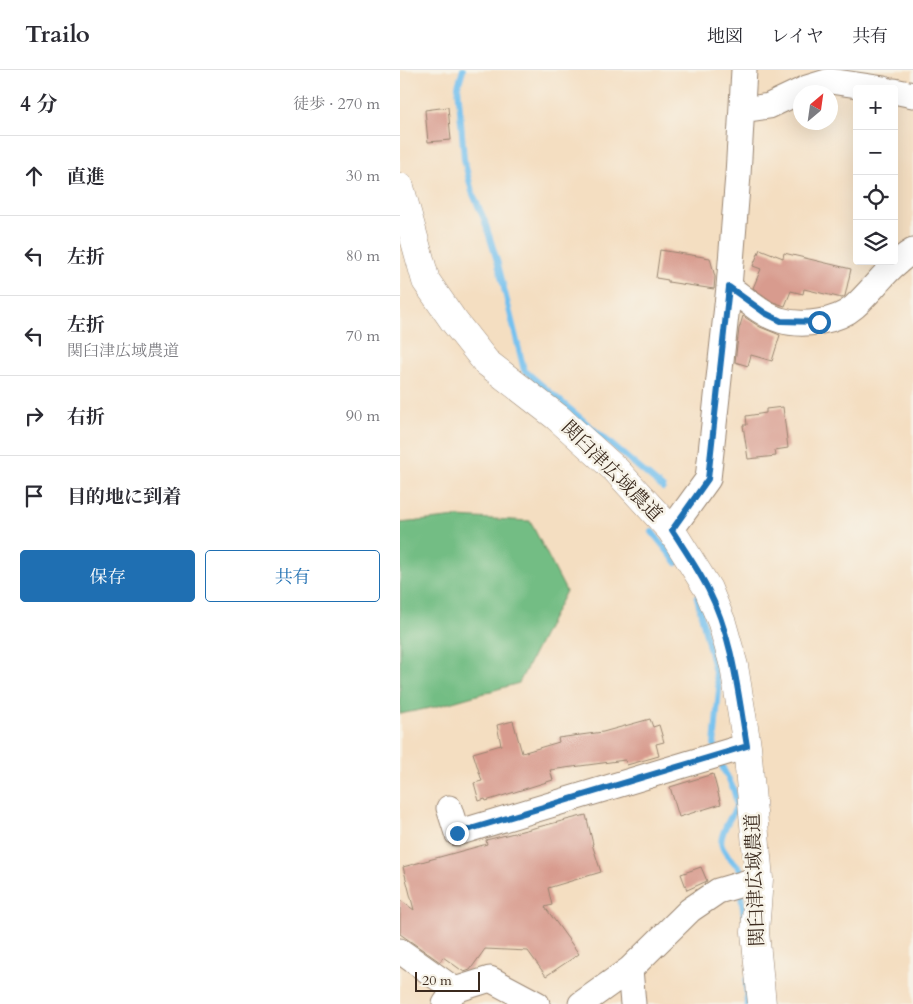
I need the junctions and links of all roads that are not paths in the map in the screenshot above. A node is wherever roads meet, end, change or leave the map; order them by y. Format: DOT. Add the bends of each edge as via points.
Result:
graph roads {
  1 [pos="744,70"];
  2 [pos="830,75"];
  3 [pos="869,85"];
  4 [pos="898,91"];
  5 [pos="913,94"];
  6 [pos="742,110"];
  7 [pos="400,187"];
  8 [pos="913,251"];
  9 [pos="729,287"];
  10 [pos="672,530"];
  11 [pos="728,752"];
  12 [pos="449,808"];
  13 [pos="759,879"];
  14 [pos="400,951"];
  15 [pos="630,969"];
  16 [pos="450,997"];
  17 [pos="537,1004"];
  18 [pos="581,1004"];
  19 [pos="633,1004"];
  20 [pos="762,1004"];
  1 -- 6 [label="street"];
  2 -- 3 [label="street"];
  2 -- 6 [label="street" via="769,106"];
  4 -- 5 [label="street"];
  6 -- 9 [label="street"];
  7 -- 10 [label="street, 関臼津広域農道" via="426,281 486,362 558,417 616,470"];
  8 -- 9 [label="street" via="882,276 854,307 842,316 819,322 781,321"];
  9 -- 10 [label="street" via="708,479"];
  10 -- 11 [label="street, 関臼津広域農道" via="708,589 734,666"];
  11 -- 12 [label="street" via="457,833"];
  11 -- 13 [label="street, 関臼津広域農道"];
  13 -- 15 [label="street" via="718,891 690,910"];
  13 -- 20 [label="street, 関臼津広域農道" via="755,932"];
  14 -- 16 [label="street"];
  15 -- 18 [label="street"];
  15 -- 19 [label="street"];
  16 -- 17 [label="street" via="490,979"];
}
